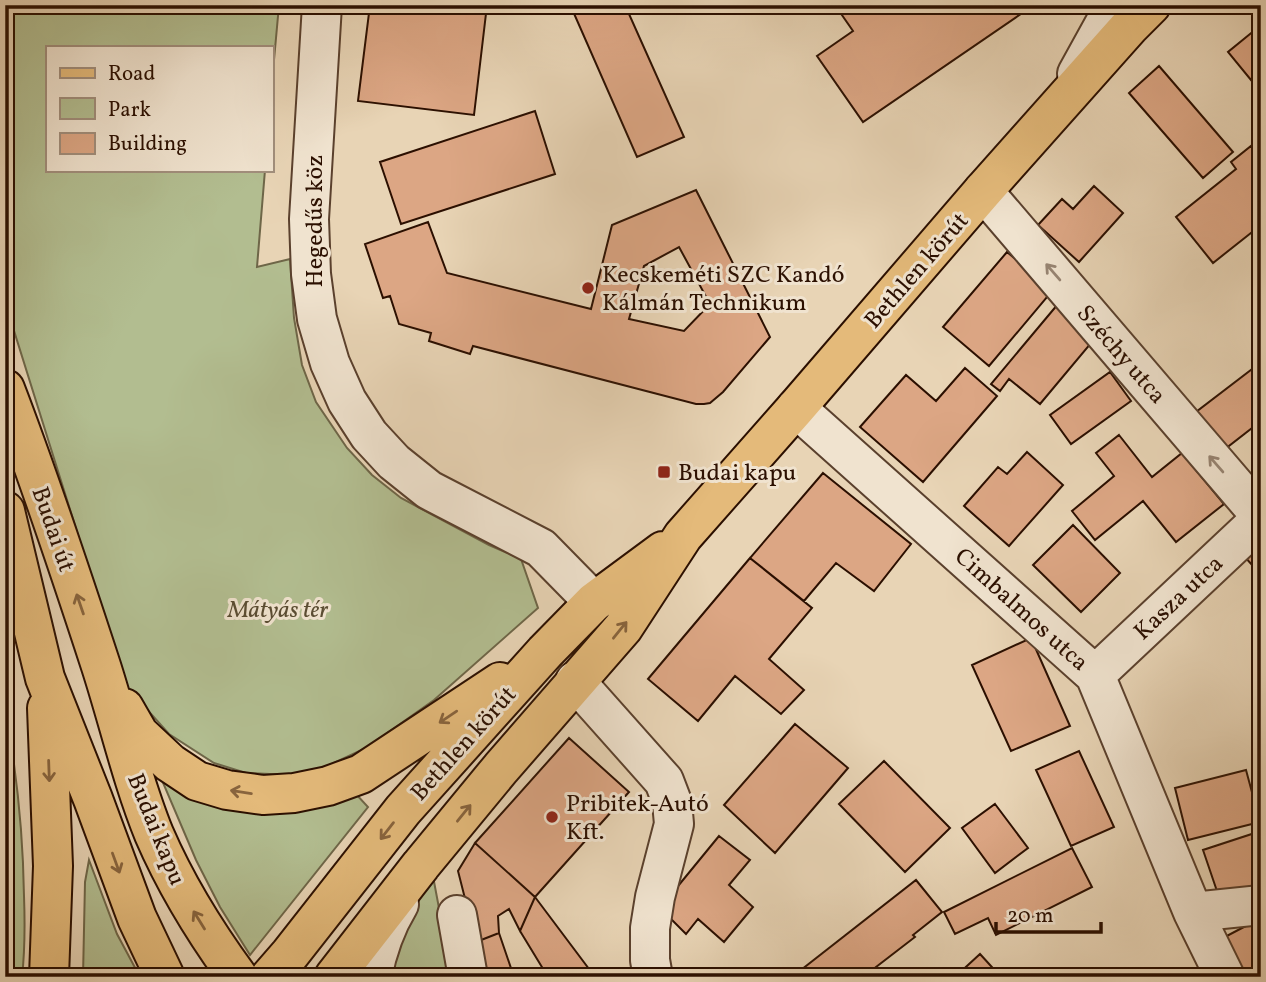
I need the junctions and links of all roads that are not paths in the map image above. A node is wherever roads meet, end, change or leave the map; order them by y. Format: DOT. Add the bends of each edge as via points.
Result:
graph roads {
  1 [pos="322,5"];
  2 [pos="1115,5"];
  3 [pos="1151,5"];
  4 [pos="1059,107"];
  5 [pos="983,191"];
  6 [pos="5,389"];
  7 [pos="796,408"];
  8 [pos="1261,518"];
  9 [pos="6,519"];
  10 [pos="683,536"];
  11 [pos="594,602"];
  12 [pos="545,652"];
  13 [pos="102,669"];
  14 [pos="1096,675"];
  15 [pos="46,678"];
  16 [pos="575,681"];
  17 [pos="421,865"];
  18 [pos="1261,905"];
  19 [pos="1193,912"];
  20 [pos="457,915"];
  21 [pos="49,977"];
  22 [pos="165,977"];
  23 [pos="237,977"];
  24 [pos="270,977"];
  25 [pos="334,977"];
  26 [pos="372,977"];
  27 [pos="468,977"];
  28 [pos="653,977"];
  29 [pos="1225,977"];
  1 -- 11 [label="street, Hegedűs köz" via="309,219 312,274 317,319 347,401 394,462 429,490 541,548"];
  2 -- 4 [label="street"];
  3 -- 4 [label="main road, Bethlen körút"];
  4 -- 5 [label="main road, Bethlen körút"];
  5 -- 7 [label="main road, Bethlen körút"];
  8 -- 5 [label="street, Széchy utca, one-way"];
  13 -- 6 [label="main road, Budai út, one-way"];
  7 -- 10 [label="main road, Bethlen körút"];
  7 -- 14 [label="street, Cimbalmos utca"];
  8 -- 14 [label="street, Kasza utca"];
  9 -- 15 [label="main road, Budai út"];
  10 -- 11 [label="main road, Bethlen körút"];
  16 -- 10 [label="main road, Bethlen körút, one-way" via="623,628"];
  11 -- 12 [label="main road, Bethlen körút"];
  12 -- 13 [label="main road, one-way" via="361,774 328,786 263,795 197,781 170,763 139,734"];
  12 -- 24 [label="main road, Bethlen körút, one-way" via="403,810"];
  23 -- 13 [label="main road, Budai kapu, one-way" via="188,902 155,835"];
  14 -- 19 [label="street, Cimbalmos utca"];
  15 -- 21 [label="main road, one-way" via="53,866"];
  15 -- 22 [label="main road, one-way" via="136,918"];
  17 -- 16 [label="main road, Bethlen körút, one-way"];
  16 -- 28 [label="street" via="664,781 672,802 674,824 650,928"];
  17 -- 25 [label="main road, Bethlen körút"];
  17 -- 26 [label="street" via="388,923"];
  18 -- 19 [label="street"];
  19 -- 29 [label="street, Cimbalmos utca"];
  20 -- 27 [label="street"];
}
